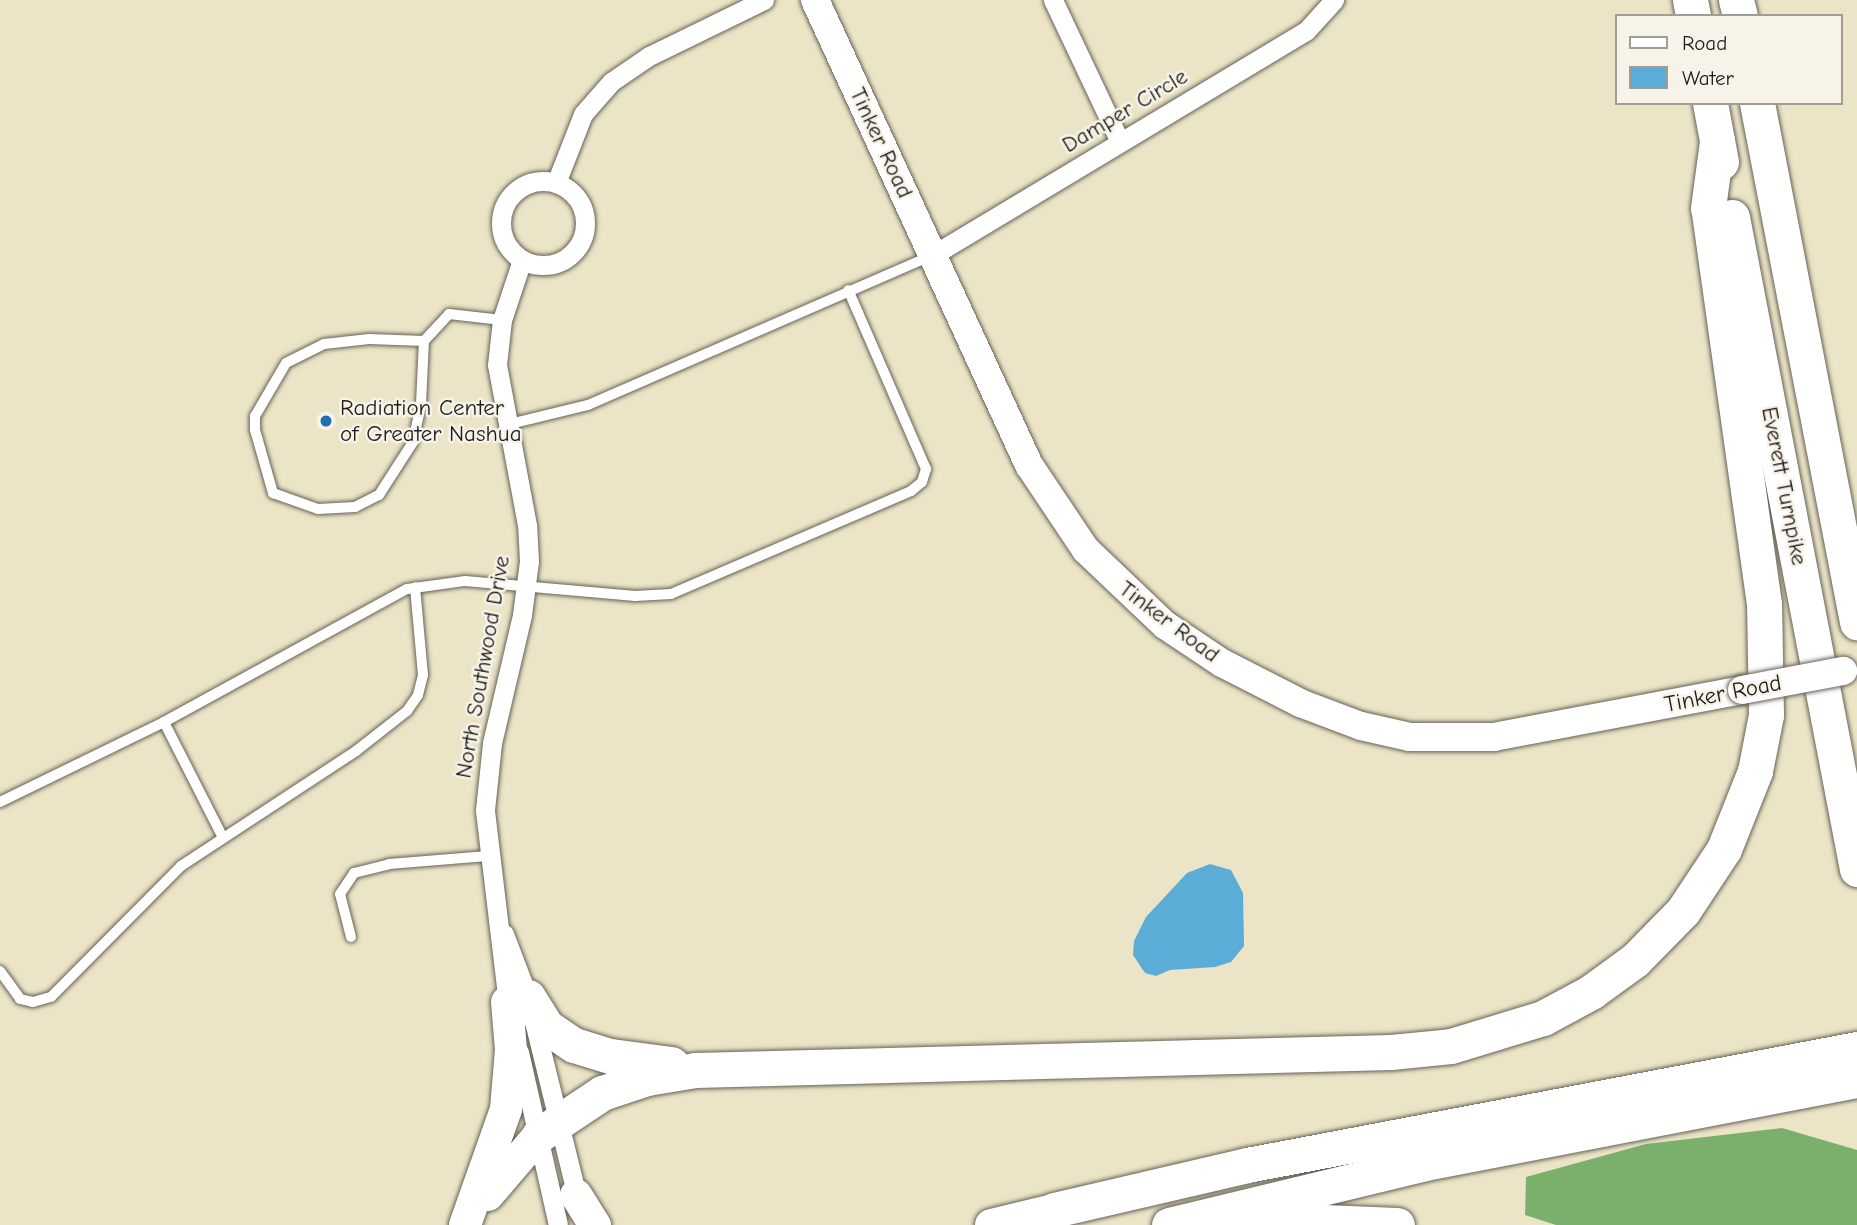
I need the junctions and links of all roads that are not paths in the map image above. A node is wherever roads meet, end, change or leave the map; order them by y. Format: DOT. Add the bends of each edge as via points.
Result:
graph roads {
  1 [pos="764,0"];
  2 [pos="815,0"];
  3 [pos="1053,0"];
  4 [pos="1334,0"];
  5 [pos="1710,105"];
  6 [pos="1757,105"];
  7 [pos="1717,141"];
  8 [pos="1120,142"];
  9 [pos="556,183"];
  10 [pos="933,255"];
  11 [pos="522,260"];
  12 [pos="848,290"];
  13 [pos="502,320"];
  14 [pos="424,341"];
  15 [pos="506,425"];
  16 [pos="415,587"];
  17 [pos="526,587"];
  18 [pos="1857,622"];
  19 [pos="1857,668"];
  20 [pos="164,722"];
  21 [pos="0,802"];
  22 [pos="222,836"];
  23 [pos="488,856"];
  24 [pos="1857,869"];
  25 [pos="351,937"];
  26 [pos="0,971"];
  27 [pos="517,1000"];
  28 [pos="1857,1049"];
  29 [pos="758,1067"];
  30 [pos="1817,1072"];
  31 [pos="1857,1080"];
  32 [pos="548,1127"];
  33 [pos="580,1210"];
  34 [pos="1054,1210"];
  35 [pos="466,1225"];
  36 [pos="558,1225"];
  37 [pos="596,1225"];
  38 [pos="991,1225"];
  39 [pos="1169,1225"];
  40 [pos="1238,1225"];
  41 [pos="1397,1225"];
  1 -- 9 [label="street" via="649,55 611,82 583,114"];
  2 -- 10 [label="street, Tinker Road"];
  3 -- 8 [label="street"];
  4 -- 8 [label="street, Damper Circle" via="1307,31"];
  5 -- 7 [label="highway, Everett Turnpike"];
  6 -- 18 [label="highway, Everett Turnpike"];
  7 -- 24 [label="highway, Everett Turnpike"];
  7 -- 29 [label="highway" via="1708,208 1764,604 1767,699 1758,759 1734,829 1700,887 1656,942 1565,1008 1489,1038 1437,1048"];
  8 -- 10 [label="street, Damper Circle"];
  9 -- 11 [label="street" via="522,186 504,206 501,232 508,248"];
  9 -- 11 [label="street" via="570,190 583,209 582,240 567,258 552,265"];
  10 -- 12 [label="lane"];
  10 -- 19 [label="street, Tinker Road, bridge" via="1005,417 1048,495 1086,551 1150,613 1250,678 1361,726 1410,737 1463,740"];
  11 -- 13 [label="street, North Southwood Drive"];
  12 -- 15 [label="lane" via="588,405"];
  12 -- 17 [label="lane" via="926,469 922,482 772,553 671,594 635,596"];
  13 -- 14 [label="lane" via="449,314"];
  13 -- 15 [label="street, North Southwood Drive" via="498,365"];
  14 -- 14 [label="lane" via="421,404 413,442 379,495 355,506 318,509 283,500 267,482 255,416 286,363 324,344 369,339"];
  15 -- 17 [label="street, North Southwood Drive" via="527,525"];
  16 -- 17 [label="lane" via="465,581"];
  16 -- 20 [label="lane" via="374,604"];
  16 -- 22 [label="lane" via="423,675 412,705 356,751"];
  17 -- 23 [label="street, North Southwood Drive" via="489,761"];
  20 -- 21 [label="lane"];
  20 -- 22 [label="lane"];
  22 -- 26 [label="lane" via="181,866 51,997 33,1002 20,999"];
  23 -- 25 [label="lane" via="389,864 354,873 340,894"];
  23 -- 27 [label="street, North Southwood Drive"];
  27 -- 29 [label="highway" via="552,1032 590,1051 661,1063"];
  27 -- 32 [label="street, North Southwood Drive"];
  27 -- 35 [label="main road" via="506,1109"];
  28 -- 30 [label="highway"];
  29 -- 32 [label="highway" via="695,1070 631,1082 588,1100"];
  30 -- 31 [label="highway"];
  30 -- 34 [label="highway" via="1247,1165"];
  30 -- 39 [label="highway"];
  32 -- 33 [label="street, North Southwood Drive"];
  32 -- 35 [label="main road"];
  32 -- 36 [label="street, North Southwood Drive"];
  33 -- 37 [label="main road"];
  34 -- 38 [label="main road"];
  40 -- 41 [label="highway" via="1299,1221"];
}
